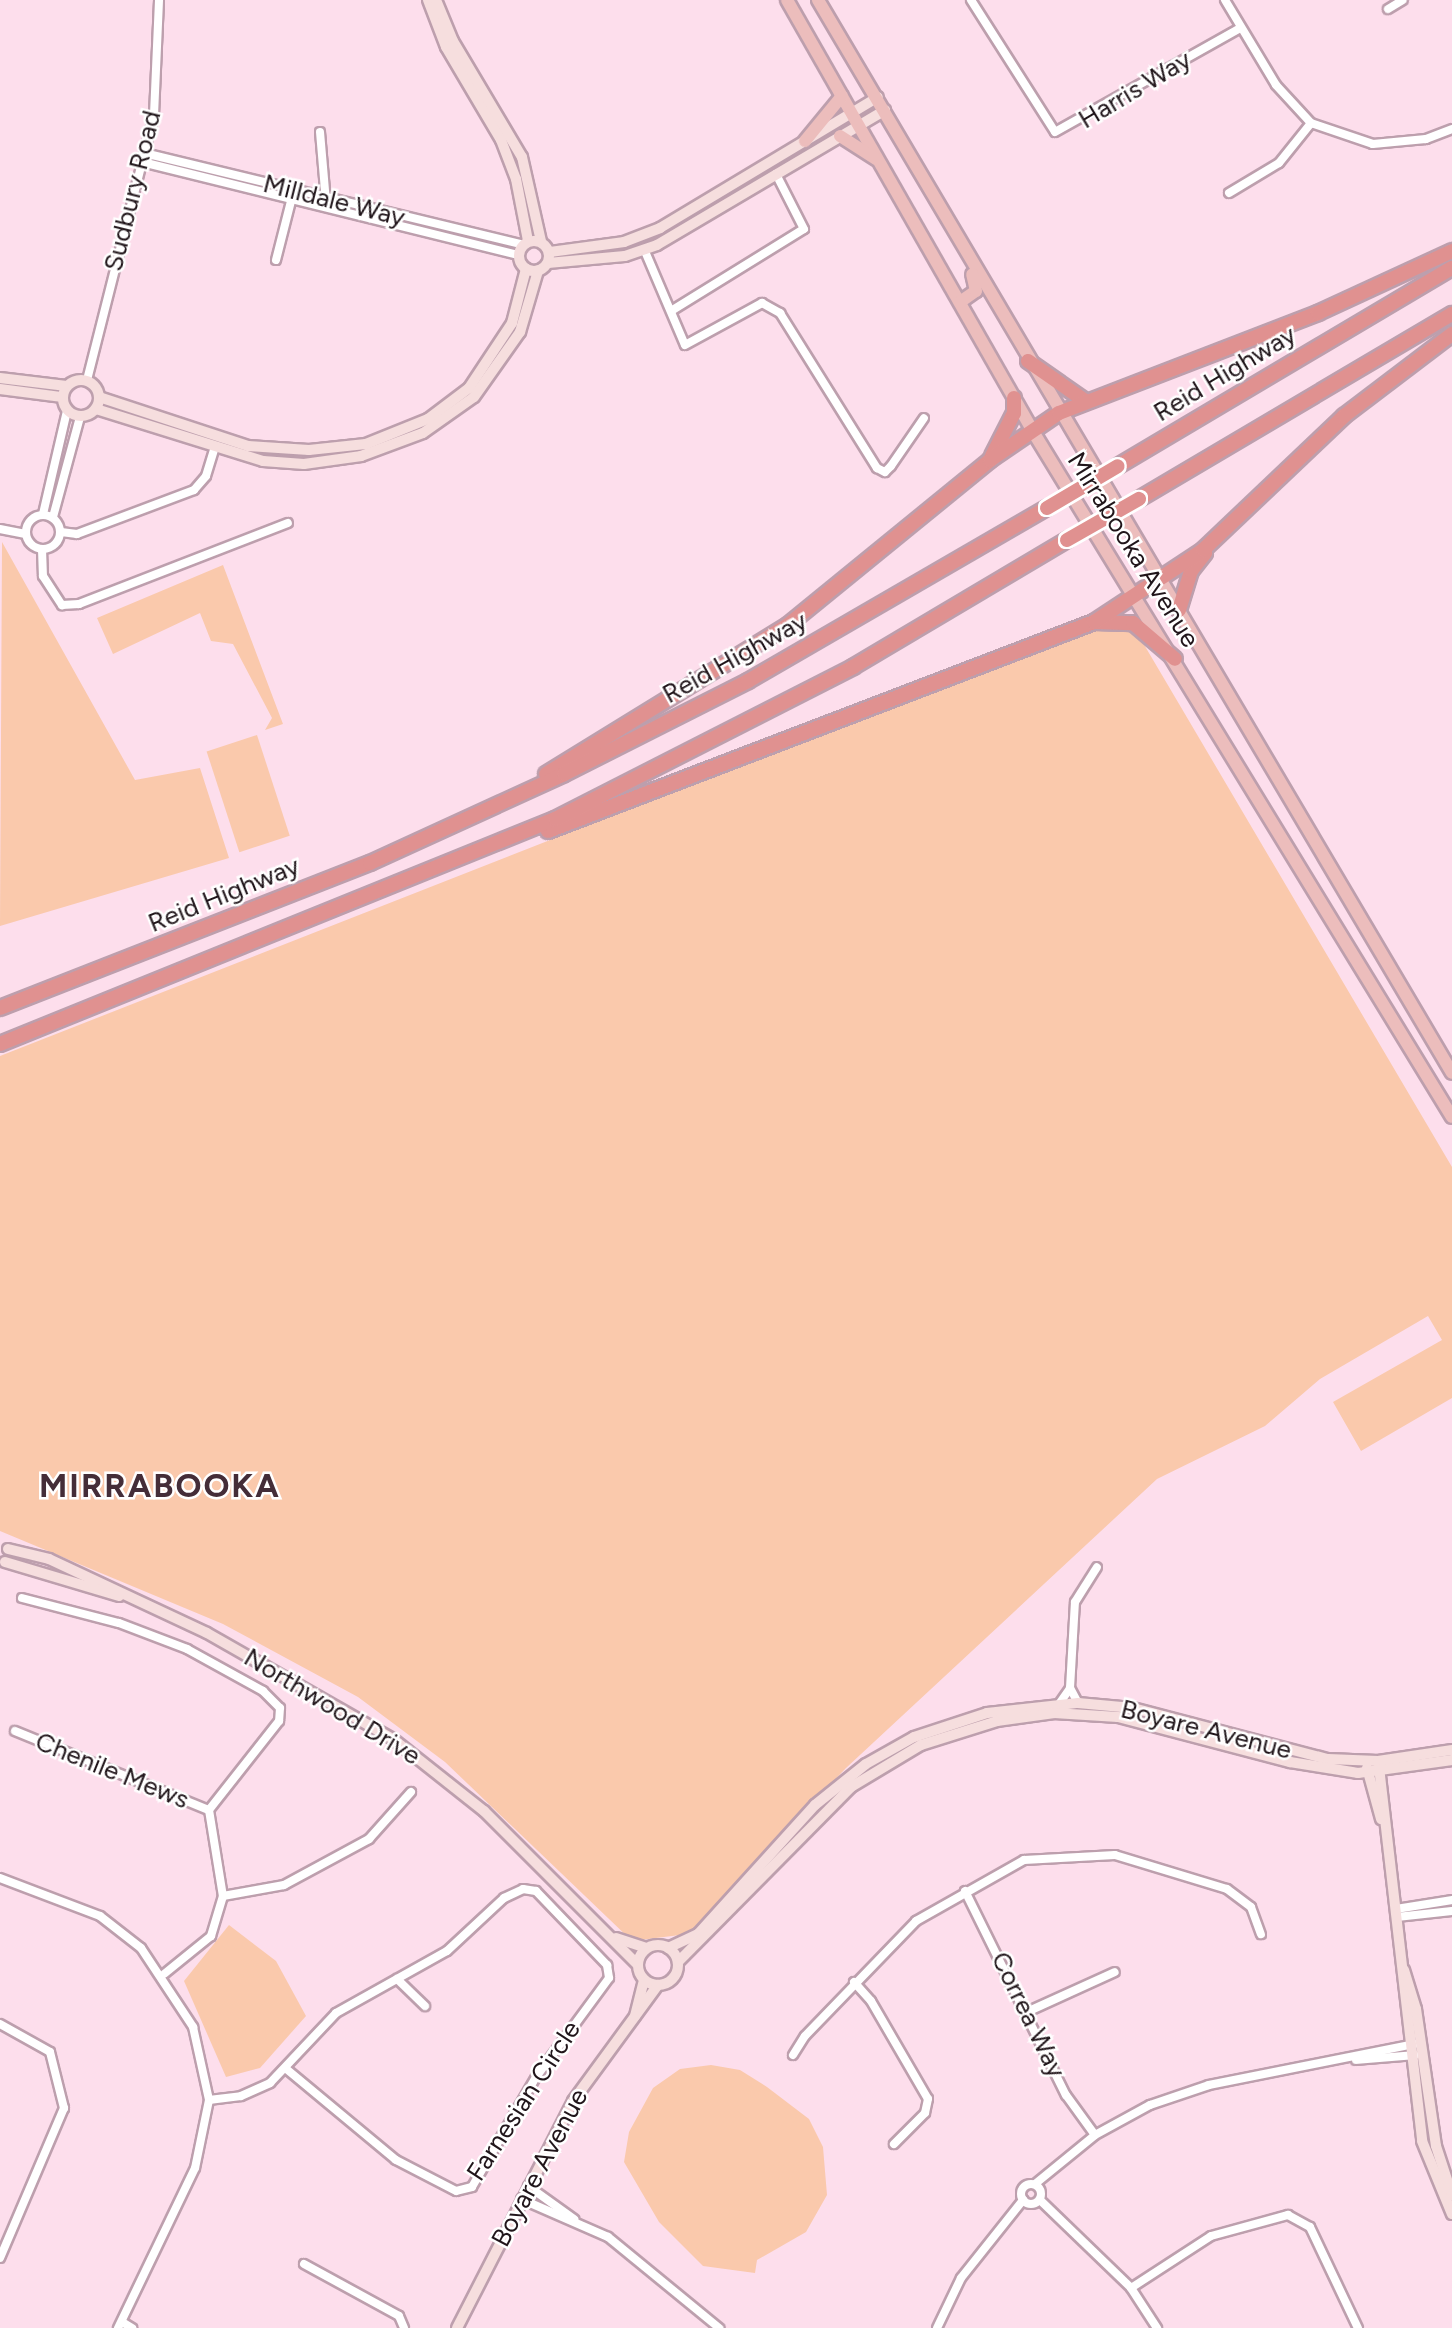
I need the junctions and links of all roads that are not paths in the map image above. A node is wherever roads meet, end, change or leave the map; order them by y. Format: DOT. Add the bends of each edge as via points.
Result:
graph roads {
  1 [pos="159,0"];
  2 [pos="428,0"];
  3 [pos="436,0"];
  4 [pos="787,0"];
  5 [pos="818,0"];
  6 [pos="971,0"];
  7 [pos="1225,0"];
  8 [pos="1403,0"];
  9 [pos="1388,9"];
  10 [pos="1240,28"];
  11 [pos="842,96"];
  12 [pos="877,97"];
  13 [pos="885,110"];
  14 [pos="852,113"];
  15 [pos="1311,123"];
  16 [pos="860,125"];
  17 [pos="1452,129"];
  18 [pos="320,132"];
  19 [pos="840,136"];
  20 [pos="805,141"];
  21 [pos="143,158"];
  22 [pos="884,167"];
  23 [pos="776,174"];
  24 [pos="1228,193"];
  25 [pos="292,195"];
  26 [pos="327,199"];
  27 [pos="324,208"];
  28 [pos="951,226"];
  29 [pos="541,241"];
  30 [pos="523,247"];
  31 [pos="644,249"];
  32 [pos="1452,251"];
  33 [pos="549,257"];
  34 [pos="276,260"];
  35 [pos="1452,268"];
  36 [pos="532,270"];
  37 [pos="960,302"];
  38 [pos="671,311"];
  39 [pos="1452,314"];
  40 [pos="1452,334"];
  41 [pos="1028,361"];
  42 [pos="0,378"];
  43 [pos="87,380"];
  44 [pos="67,386"];
  45 [pos="0,389"];
  46 [pos="62,397"];
  47 [pos="99,397"];
  48 [pos="1014,398"];
  49 [pos="1084,400"];
  50 [pos="96,409"];
  51 [pos="67,411"];
  52 [pos="1059,413"];
  53 [pos="80,417"];
  54 [pos="924,418"];
  55 [pos="143,420"];
  56 [pos="1032,430"];
  57 [pos="376,446"];
  58 [pos="214,449"];
  59 [pos="990,460"];
  60 [pos="43,514"];
  61 [pos="54,517"];
  62 [pos="288,523"];
  63 [pos="0,529"];
  64 [pos="61,532"];
  65 [pos="1222,533"];
  66 [pos="26,534"];
  67 [pos="42,549"];
  68 [pos="1159,578"];
  69 [pos="1134,595"];
  70 [pos="1179,610"];
  71 [pos="1094,622"];
  72 [pos="1175,659"];
  73 [pos="479,814"];
  74 [pos="427,876"];
  75 [pos="0,1008"];
  76 [pos="0,1044"];
  77 [pos="1445,1061"];
  78 [pos="1425,1072"];
  79 [pos="1452,1073"];
  80 [pos="1452,1117"];
  81 [pos="0,1540"];
  82 [pos="8,1549"];
  83 [pos="3,1563"];
  84 [pos="1097,1567"];
  85 [pos="119,1596"];
  86 [pos="22,1598"];
  87 [pos="1070,1688"];
  88 [pos="1078,1703"];
  89 [pos="1059,1704"];
  90 [pos="15,1731"];
  91 [pos="1452,1750"];
  92 [pos="1452,1760"];
  93 [pos="1373,1767"];
  94 [pos="411,1792"];
  95 [pos="209,1810"];
  96 [pos="0,1878"];
  97 [pos="965,1891"];
  98 [pos="223,1896"];
  99 [pos="1452,1900"];
  100 [pos="1452,1911"];
  101 [pos="1397,1913"];
  102 [pos="1261,1934"];
  103 [pos="616,1938"];
  104 [pos="646,1948"];
  105 [pos="668,1948"];
  106 [pos="678,1962"];
  107 [pos="637,1964"];
  108 [pos="1115,1972"];
  109 [pos="164,1974"];
  110 [pos="397,1979"];
  111 [pos="644,1980"];
  112 [pos="853,1983"];
  113 [pos="658,1985"];
  114 [pos="425,2006"];
  115 [pos="1029,2011"];
  116 [pos="635,2016"];
  117 [pos="0,2024"];
  118 [pos="1416,2049"];
  119 [pos="793,2056"];
  120 [pos="285,2068"];
  121 [pos="209,2100"];
  122 [pos="1096,2135"];
  123 [pos="894,2144"];
  124 [pos="1444,2175"];
  125 [pos="1034,2184"];
  126 [pos="528,2186"];
  127 [pos="1452,2195"];
  128 [pos="521,2199"];
  129 [pos="1023,2200"];
  130 [pos="1040,2200"];
  131 [pos="1452,2214"];
  132 [pos="574,2219"];
  133 [pos="0,2258"];
  134 [pos="304,2264"];
  135 [pos="1131,2288"];
  136 [pos="120,2325"];
  137 [pos="132,2328"];
  138 [pos="404,2328"];
  139 [pos="457,2328"];
  140 [pos="719,2328"];
  141 [pos="937,2328"];
  142 [pos="1157,2328"];
  143 [pos="1358,2328"];
  1 -- 21 [label="street, Sudbury Road" via="159,84"];
  2 -- 30 [label="street" via="446,47 501,140 516,179"];
  3 -- 29 [label="street" via="453,41 523,157"];
  4 -- 11 [label="main road, Mirrabooka Avenue"];
  5 -- 12 [label="main road, Mirrabooka Avenue"];
  6 -- 10 [label="street, Harris Way" via="1055,132"];
  7 -- 10 [label="street"];
  8 -- 9 [label="street"];
  10 -- 15 [label="street" via="1276,85"];
  11 -- 14 [label="main road, Mirrabooka Avenue"];
  11 -- 20 [label="main road"];
  12 -- 13 [label="main road, Mirrabooka Avenue"];
  12 -- 14 [label="street"];
  13 -- 16 [label="street"];
  13 -- 28 [label="main road, Mirrabooka Avenue"];
  14 -- 16 [label="main road, Mirrabooka Avenue"];
  14 -- 20 [label="street"];
  15 -- 17 [label="street" via="1373,144 1417,141"];
  15 -- 24 [label="street" via="1279,163"];
  16 -- 19 [label="street"];
  16 -- 22 [label="main road, Mirrabooka Avenue"];
  18 -- 26 [label="street"];
  19 -- 22 [label="main road"];
  19 -- 23 [label="street"];
  20 -- 33 [label="street" via="660,228 624,242"];
  21 -- 25 [label="street, Milldale Way"];
  21 -- 43 [label="street, Sudbury Road"];
  22 -- 37 [label="main road, Mirrabooka Avenue"];
  23 -- 31 [label="street"];
  23 -- 38 [label="street" via="804,229"];
  25 -- 26 [label="street, Milldale Way"];
  25 -- 27 [label="street, Milldale Way"];
  25 -- 34 [label="street"];
  26 -- 27 [label="street"];
  26 -- 30 [label="street, Milldale Way"];
  27 -- 30 [label="street, Milldale Way"];
  28 -- 37 [label="main road" via="977,286"];
  28 -- 41 [label="main road, Mirrabooka Avenue"];
  29 -- 30 [label="street"];
  29 -- 33 [label="street"];
  30 -- 36 [label="street"];
  31 -- 33 [label="street"];
  31 -- 38 [label="street"];
  32 -- 49 [label="highway" via="1318,313"];
  33 -- 36 [label="street"];
  35 -- 73 [label="highway, Reid Highway, bridge" via="748,681"];
  36 -- 57 [label="street" via="507,345 457,411"];
  37 -- 48 [label="main road, Mirrabooka Avenue"];
  38 -- 54 [label="street" via="685,345 762,303 770,305 850,432 885,472"];
  39 -- 74 [label="highway, bridge" via="853,667 671,763"];
  40 -- 65 [label="highway" via="1345,416"];
  41 -- 49 [label="highway"];
  41 -- 52 [label="main road, Mirrabooka Avenue"];
  42 -- 44 [label="street"];
  43 -- 44 [label="street"];
  43 -- 47 [label="street"];
  44 -- 46 [label="street"];
  45 -- 46 [label="street"];
  46 -- 51 [label="street"];
  47 -- 50 [label="street"];
  47 -- 55 [label="street"];
  48 -- 56 [label="main road, Mirrabooka Avenue"];
  48 -- 59 [label="highway" via="1014,413"];
  49 -- 52 [label="highway"];
  50 -- 53 [label="street"];
  50 -- 55 [label="street"];
  51 -- 53 [label="street"];
  51 -- 60 [label="street"];
  52 -- 56 [label="highway"];
  52 -- 68 [label="main road, Mirrabooka Avenue"];
  53 -- 61 [label="street"];
  55 -- 57 [label="street" via="268,449"];
  55 -- 58 [label="street"];
  56 -- 59 [label="highway"];
  56 -- 69 [label="main road, Mirrabooka Avenue"];
  57 -- 58 [label="street" via="304,464"];
  58 -- 64 [label="street" via="206,476 194,490 77,534"];
  59 -- 73 [label="highway" via="788,625"];
  60 -- 61 [label="street"];
  60 -- 66 [label="street" via="30,520"];
  61 -- 64 [label="street"];
  62 -- 67 [label="street" via="79,604 62,605 43,576"];
  63 -- 66 [label="street"];
  64 -- 67 [label="street" via="57,543"];
  65 -- 68 [label="highway"];
  65 -- 70 [label="highway" via="1191,571"];
  66 -- 67 [label="street"];
  68 -- 69 [label="highway"];
  68 -- 70 [label="main road, Mirrabooka Avenue"];
  69 -- 71 [label="highway"];
  69 -- 72 [label="main road, Mirrabooka Avenue"];
  70 -- 77 [label="main road, Mirrabooka Avenue"];
  71 -- 72 [label="highway" via="1133,623"];
  71 -- 74 [label="highway"];
  72 -- 78 [label="main road, Mirrabooka Avenue"];
  73 -- 75 [label="highway, Reid Highway"];
  74 -- 76 [label="highway"];
  77 -- 78 [label="main road"];
  77 -- 79 [label="main road, Mirrabooka Avenue"];
  78 -- 80 [label="main road, Mirrabooka Avenue"];
  81 -- 82 [label="street"];
  82 -- 83 [label="street"];
  82 -- 85 [label="street, Northwood Drive" via="49,1559"];
  83 -- 85 [label="street, Northwood Drive"];
  84 -- 87 [label="street" via="1075,1602"];
  85 -- 103 [label="street, Northwood Drive" via="277,1670 393,1739 484,1811"];
  86 -- 95 [label="street" via="119,1623 187,1649 271,1697 279,1721"];
  87 -- 88 [label="street"];
  87 -- 89 [label="street"];
  88 -- 89 [label="street, Boyare Avenue"];
  88 -- 93 [label="street, Boyare Avenue" via="1156,1712 1284,1751"];
  89 -- 105 [label="street, Boyare Avenue" via="969,1718 866,1764 815,1805 698,1934"];
  90 -- 95 [label="street, Chenile Mews"];
  91 -- 93 [label="street, Boyare Avenue"];
  92 -- 93 [label="street, Boyare Avenue"];
  93 -- 101 [label="street"];
  93 -- 106 [label="street, Boyare Avenue" via="1309,1766 1152,1722 1089,1713 987,1723 921,1745 843,1793 727,1919"];
  94 -- 98 [label="street" via="369,1839 284,1885"];
  95 -- 98 [label="street"];
  96 -- 109 [label="street" via="100,1916"];
  97 -- 102 [label="street" via="1024,1860 1115,1855 1234,1893 1251,1907"];
  97 -- 112 [label="street" via="916,1921"];
  97 -- 115 [label="street, Correa Way"];
  98 -- 109 [label="street" via="211,1936"];
  99 -- 101 [label="street"];
  100 -- 101 [label="street"];
  101 -- 118 [label="street"];
  103 -- 104 [label="street, Northwood Drive"];
  103 -- 107 [label="street, Northwood Drive"];
  104 -- 105 [label="street"];
  104 -- 107 [label="street"];
  105 -- 106 [label="street"];
  106 -- 113 [label="street" via="672,1979"];
  107 -- 111 [label="street"];
  108 -- 115 [label="street"];
  109 -- 121 [label="street" via="193,2026"];
  110 -- 114 [label="street"];
  110 -- 120 [label="street, Farnesian Circle" via="336,2012"];
  110 -- 120 [label="street, Farnesian Circle" via="447,1951 504,1898 523,1889 536,1891 607,1965 609,1978 536,2077 472,2187 456,2191 396,2160"];
  111 -- 113 [label="street"];
  111 -- 116 [label="street, Boyare Avenue"];
  112 -- 119 [label="street"];
  112 -- 123 [label="street" via="871,2001 928,2099 925,2113"];
  113 -- 116 [label="street, Boyare Avenue"];
  115 -- 122 [label="street, Correa Way" via="1066,2095"];
  116 -- 126 [label="street, Boyare Avenue" via="573,2101"];
  117 -- 133 [label="street" via="50,2052 64,2108"];
  118 -- 122 [label="street" via="1209,2085"];
  118 -- 124 [label="street"];
  120 -- 121 [label="street, Farnesian Circle" via="241,2096"];
  121 -- 136 [label="street" via="195,2168"];
  122 -- 125 [label="street"];
  124 -- 127 [label="street"];
  124 -- 131 [label="street"];
  125 -- 129 [label="street" via="1024,2186"];
  125 -- 130 [label="street"];
  126 -- 128 [label="street, Boyare Avenue"];
  126 -- 132 [label="street"];
  128 -- 132 [label="street"];
  128 -- 139 [label="street, Boyare Avenue"];
  129 -- 130 [label="street"];
  129 -- 141 [label="street" via="961,2278"];
  130 -- 135 [label="street"];
  132 -- 140 [label="street" via="649,2265"];
  134 -- 138 [label="street" via="399,2316"];
  135 -- 142 [label="street"];
  135 -- 143 [label="street" via="1211,2236 1288,2215 1310,2227"];
  136 -- 137 [label="street"];
}
